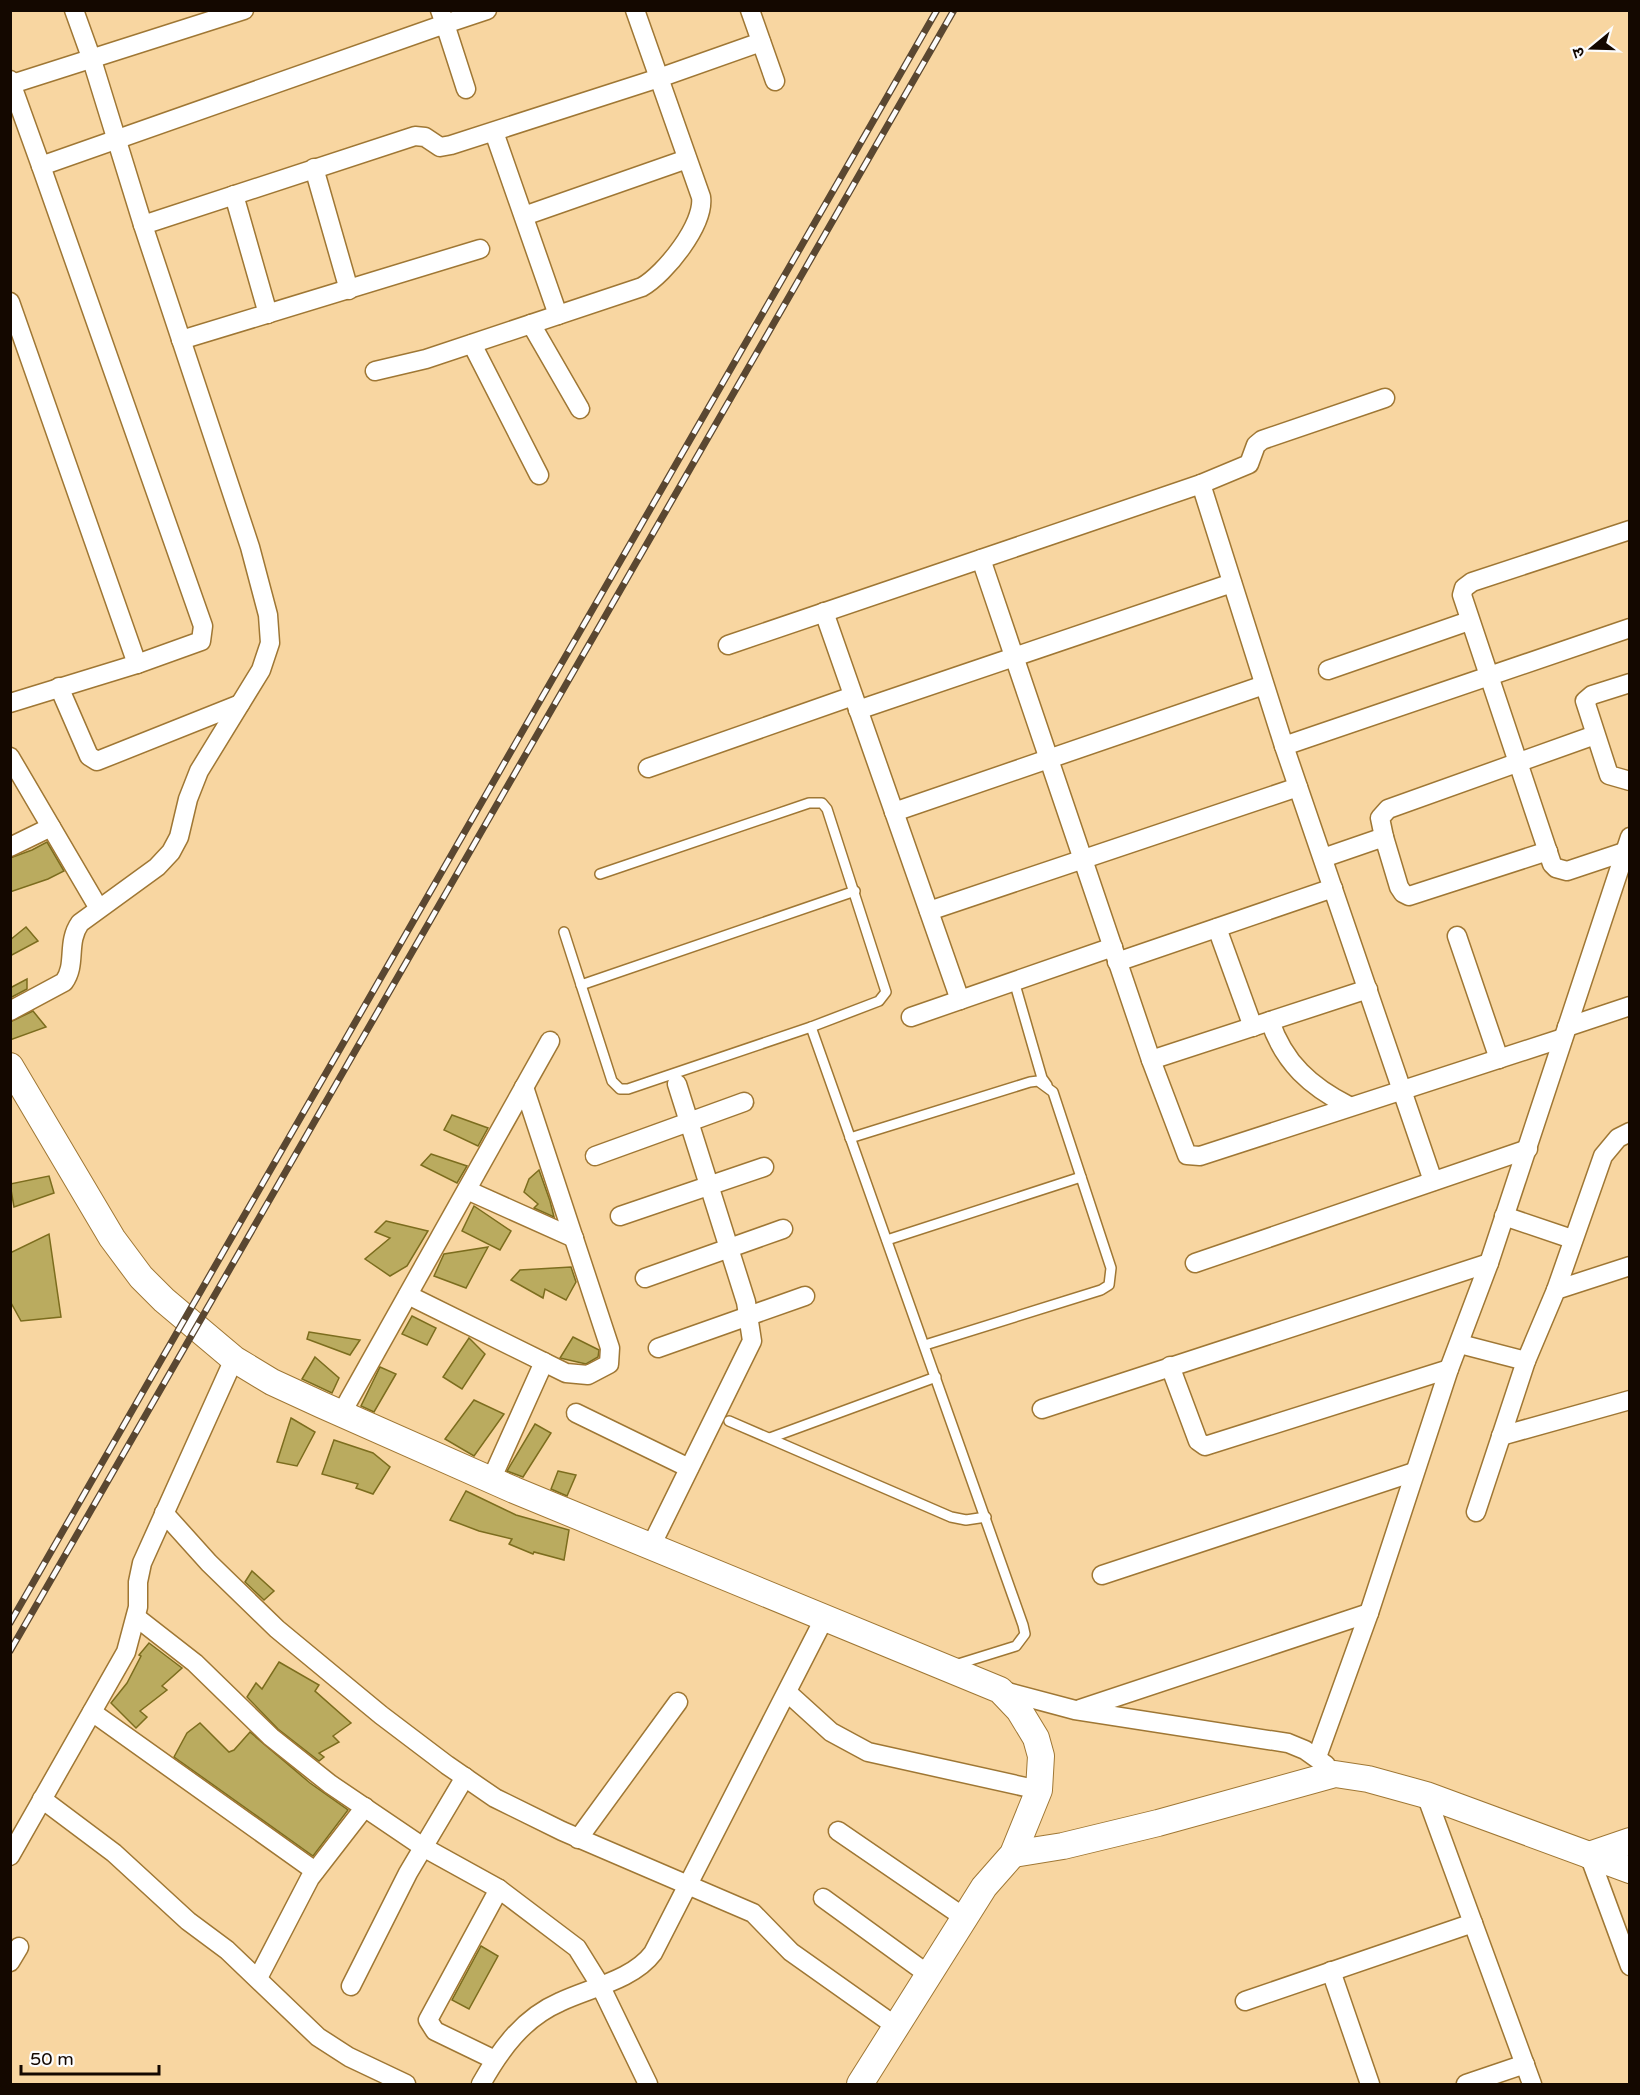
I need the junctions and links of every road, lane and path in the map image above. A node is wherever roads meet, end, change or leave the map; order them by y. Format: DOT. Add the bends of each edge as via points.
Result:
graph roads {
  1 [pos="74,10"];
  2 [pos="244,10"];
  3 [pos="487,10"];
  4 [pos="635,10"];
  5 [pos="750,10"];
  6 [pos="443,17"];
  7 [pos="760,42"];
  8 [pos="92,60"];
  9 [pos="658,78"];
  10 [pos="775,81"];
  11 [pos="11,82"];
  12 [pos="466,89"];
  13 [pos="494,132"];
  14 [pos="115,139"];
  15 [pos="687,159"];
  16 [pos="41,166"];
  17 [pos="314,168"];
  18 [pos="234,195"];
  19 [pos="524,216"];
  20 [pos="143,225"];
  21 [pos="480,249"];
  22 [pos="349,290"];
  23 [pos="10,302"];
  24 [pos="268,314"];
  25 [pos="558,315"];
  26 [pos="531,324"];
  27 [pos="181,340"];
  28 [pos="472,344"];
  29 [pos="375,371"];
  30 [pos="1385,398"];
  31 [pos="580,409"];
  32 [pos="539,475"];
  33 [pos="1201,484"];
  34 [pos="1629,530"];
  35 [pos="981,559"];
  36 [pos="1232,583"];
  37 [pos="824,612"];
  38 [pos="1469,621"];
  39 [pos="1629,628"];
  40 [pos="728,645"];
  41 [pos="1014,657"];
  42 [pos="137,664"];
  43 [pos="1328,670"];
  44 [pos="1488,676"];
  45 [pos="1629,683"];
  46 [pos="1264,685"];
  47 [pos="59,687"];
  48 [pos="10,703"];
  49 [pos="856,703"];
  50 [pos="240,704"];
  51 [pos="1595,735"];
  52 [pos="1284,746"];
  53 [pos="10,757"];
  54 [pos="1048,758"];
  55 [pos="1518,762"];
  56 [pos="648,768"];
  57 [pos="1629,782"];
  58 [pos="1298,787"];
  59 [pos="894,812"];
  60 [pos="51,827"];
  61 [pos="1384,837"];
  62 [pos="1627,844"];
  63 [pos="10,847"];
  64 [pos="1548,851"];
  65 [pos="1323,858"];
  66 [pos="1082,859"];
  67 [pos="600,874"];
  68 [pos="1333,888"];
  69 [pos="855,891"];
  70 [pos="98,907"];
  71 [pos="929,911"];
  72 [pos="1217,928"];
  73 [pos="564,932"];
  74 [pos="1457,936"];
  75 [pos="1115,955"];
  76 [pos="1014,981"];
  77 [pos="581,985"];
  78 [pos="1368,989"];
  79 [pos="960,1000"];
  80 [pos="1629,1006"];
  81 [pos="10,1011"];
  82 [pos="911,1017"];
  83 [pos="1261,1024"];
  84 [pos="811,1027"];
  85 [pos="1565,1033"];
  86 [pos="550,1041"];
  87 [pos="1499,1059"];
  88 [pos="1151,1060"];
  89 [pos="10,1066"];
  90 [pos="677,1084"];
  91 [pos="1047,1085"];
  92 [pos="524,1087"];
  93 [pos="1402,1089"];
  94 [pos="744,1102"];
  95 [pos="1349,1106"];
  96 [pos="689,1121"];
  97 [pos="1629,1132"];
  98 [pos="850,1138"];
  99 [pos="1528,1149"];
  100 [pos="595,1156"];
  101 [pos="764,1167"];
  102 [pos="1081,1177"];
  103 [pos="1433,1181"];
  104 [pos="710,1186"];
  105 [pos="467,1190"];
  106 [pos="620,1216"];
  107 [pos="1504,1216"];
  108 [pos="783,1229"];
  109 [pos="574,1238"];
  110 [pos="1572,1239"];
  111 [pos="887,1240"];
  112 [pos="729,1249"];
  113 [pos="1195,1263"];
  114 [pos="1489,1263"];
  115 [pos="1629,1266"];
  116 [pos="645,1278"];
  117 [pos="1556,1290"];
  118 [pos="408,1295"];
  119 [pos="805,1296"];
  120 [pos="749,1316"];
  121 [pos="1460,1344"];
  122 [pos="925,1345"];
  123 [pos="658,1348"];
  124 [pos="234,1359"];
  125 [pos="1526,1361"];
  126 [pos="544,1362"];
  127 [pos="1170,1366"];
  128 [pos="1449,1369"];
  129 [pos="936,1377"];
  130 [pos="1629,1400"];
  131 [pos="1041,1409"];
  132 [pos="576,1413"];
  133 [pos="341,1414"];
  134 [pos="729,1421"];
  135 [pos="1501,1436"];
  136 [pos="770,1438"];
  137 [pos="689,1468"];
  138 [pos="1414,1472"];
  139 [pos="491,1480"];
  140 [pos="1476,1512"];
  141 [pos="164,1513"];
  142 [pos="986,1517"];
  143 [pos="651,1546"];
  144 [pos="1102,1575"];
  145 [pos="1369,1613"];
  146 [pos="136,1617"];
  147 [pos="825,1617"];
  148 [pos="947,1667"];
  149 [pos="1000,1690"];
  150 [pos="788,1693"];
  151 [pos="678,1702"];
  152 [pos="1075,1710"];
  153 [pos="92,1712"];
  154 [pos="1326,1766"];
  155 [pos="465,1777"];
  156 [pos="1039,1790"];
  157 [pos="1426,1795"];
  158 [pos="42,1799"];
  159 [pos="365,1807"];
  160 [pos="838,1831"];
  161 [pos="578,1839"];
  162 [pos="1629,1841"];
  163 [pos="423,1847"];
  164 [pos="1013,1854"];
  165 [pos="1589,1855"];
  166 [pos="10,1856"];
  167 [pos="1629,1870"];
  168 [pos="315,1871"];
  169 [pos="687,1886"];
  170 [pos="499,1889"];
  171 [pos="823,1898"];
  172 [pos="965,1918"];
  173 [pos="1473,1923"];
  174 [pos="1629,1965"];
  175 [pos="1331,1971"];
  176 [pos="929,1975"];
  177 [pos="258,1978"];
  178 [pos="600,1985"];
  179 [pos="351,1986"];
  180 [pos="1245,2001"];
  181 [pos="897,2027"];
  182 [pos="495,2060"];
  183 [pos="1525,2064"];
  184 [pos="406,2085"];
  185 [pos="482,2085"];
  186 [pos="648,2085"];
  187 [pos="860,2085"];
  188 [pos="1370,2085"];
  189 [pos="1466,2085"];
  190 [pos="1533,2085"];
  1 -- 8 [label="street"];
  2 -- 8 [label="street"];
  3 -- 6 [label="street"];
  4 -- 9 [label="street"];
  5 -- 7 [label="street"];
  6 -- 12 [label="street"];
  6 -- 14 [label="street"];
  7 -- 9 [label="street"];
  7 -- 10 [label="street"];
  8 -- 11 [label="street"];
  8 -- 14 [label="street"];
  9 -- 13 [label="street"];
  9 -- 15 [label="street"];
  11 -- 16 [label="street"];
  13 -- 17 [label="street" via="440,147 415,136"];
  13 -- 19 [label="street"];
  14 -- 16 [label="street"];
  14 -- 20 [label="street"];
  15 -- 19 [label="street"];
  15 -- 25 [label="street" via="703,208 696,225 661,273 642,287"];
  16 -- 42 [label="street" via="203,626 201,641"];
  17 -- 18 [label="street"];
  17 -- 22 [label="street"];
  18 -- 20 [label="street"];
  18 -- 24 [label="street"];
  19 -- 25 [label="street"];
  20 -- 27 [label="street"];
  21 -- 22 [label="street"];
  22 -- 24 [label="street"];
  23 -- 42 [label="street"];
  24 -- 27 [label="street"];
  25 -- 26 [label="street"];
  26 -- 28 [label="street"];
  26 -- 31 [label="street"];
  27 -- 50 [label="street" via="250,548 268,615 270,643 261,670"];
  28 -- 29 [label="street"];
  28 -- 32 [label="street"];
  30 -- 33 [label="street" via="1262,440 1249,464"];
  33 -- 35 [label="street"];
  33 -- 36 [label="street"];
  34 -- 38 [label="street" via="1472,582 1462,595"];
  35 -- 37 [label="street"];
  35 -- 41 [label="street"];
  36 -- 41 [label="street"];
  36 -- 46 [label="street"];
  37 -- 40 [label="street"];
  37 -- 49 [label="street"];
  38 -- 43 [label="street"];
  38 -- 44 [label="street"];
  39 -- 44 [label="street"];
  41 -- 49 [label="street"];
  41 -- 54 [label="street"];
  42 -- 47 [label="street"];
  44 -- 52 [label="street"];
  44 -- 55 [label="street"];
  45 -- 51 [label="street" via="1587,697 1586,707"];
  46 -- 52 [label="street"];
  46 -- 54 [label="street"];
  47 -- 48 [label="street"];
  47 -- 50 [label="street" via="89,756 97,761"];
  49 -- 56 [label="street"];
  49 -- 59 [label="street"];
  50 -- 70 [label="street" via="199,771 171,852 157,867"];
  51 -- 55 [label="street"];
  51 -- 57 [label="street" via="1609,775"];
  52 -- 58 [label="street"];
  53 -- 60 [label="street"];
  54 -- 59 [label="street"];
  54 -- 66 [label="street"];
  55 -- 61 [label="street" via="1388,809 1380,818"];
  55 -- 64 [label="street"];
  58 -- 65 [label="street"];
  58 -- 66 [label="street"];
  59 -- 71 [label="street"];
  60 -- 63 [label="street"];
  60 -- 70 [label="street"];
  61 -- 64 [label="street" via="1399,887 1409,896"];
  61 -- 65 [label="street"];
  62 -- 64 [label="street" via="1561,871 1552,864"];
  62 -- 85 [label="street"];
  65 -- 68 [label="street"];
  66 -- 71 [label="street"];
  66 -- 75 [label="street"];
  67 -- 69 [label="lane" via="816,801 827,809"];
  68 -- 72 [label="street"];
  68 -- 78 [label="street"];
  69 -- 77 [label="lane"];
  69 -- 84 [label="lane" via="886,993 879,1001"];
  70 -- 81 [label="street" via="73,933 69,974 64,982"];
  71 -- 79 [label="street"];
  72 -- 75 [label="street"];
  72 -- 83 [label="street"];
  73 -- 77 [label="lane"];
  74 -- 87 [label="street"];
  75 -- 76 [label="street"];
  75 -- 88 [label="street"];
  76 -- 79 [label="street"];
  76 -- 91 [label="lane"];
  77 -- 84 [label="lane" via="612,1081 620,1089"];
  78 -- 83 [label="street"];
  78 -- 93 [label="street"];
  79 -- 82 [label="street"];
  80 -- 85 [label="street"];
  83 -- 88 [label="street"];
  83 -- 95 [label="street" via="1305,1078 1324,1094"];
  84 -- 98 [label="lane"];
  85 -- 87 [label="street"];
  85 -- 99 [label="street"];
  86 -- 92 [label="street"];
  87 -- 93 [label="street"];
  88 -- 95 [label="street" via="1184,1150 1193,1157"];
  89 -- 124 [label="street" via="112,1238 141,1277"];
  90 -- 96 [label="street"];
  91 -- 98 [label="lane" via="1030,1082"];
  91 -- 102 [label="lane" via="1053,1092"];
  92 -- 105 [label="street"];
  92 -- 109 [label="street"];
  93 -- 95 [label="street"];
  93 -- 103 [label="street"];
  94 -- 96 [label="street"];
  96 -- 100 [label="street"];
  96 -- 104 [label="street"];
  97 -- 110 [label="street" via="1602,1156"];
  98 -- 111 [label="lane"];
  99 -- 103 [label="street"];
  99 -- 107 [label="street"];
  101 -- 104 [label="street"];
  102 -- 111 [label="lane"];
  102 -- 122 [label="lane" via="1111,1268 1109,1285"];
  103 -- 113 [label="street"];
  104 -- 106 [label="street"];
  104 -- 112 [label="street"];
  105 -- 109 [label="street"];
  105 -- 118 [label="street"];
  107 -- 110 [label="street"];
  107 -- 114 [label="street"];
  108 -- 112 [label="street"];
  109 -- 126 [label="street" via="610,1348 609,1364 588,1374 575,1375"];
  110 -- 117 [label="street"];
  111 -- 122 [label="lane"];
  112 -- 116 [label="street"];
  112 -- 120 [label="street"];
  114 -- 121 [label="street"];
  114 -- 127 [label="street"];
  115 -- 117 [label="street"];
  117 -- 125 [label="street"];
  118 -- 126 [label="street"];
  118 -- 133 [label="street"];
  119 -- 120 [label="street"];
  120 -- 123 [label="street"];
  120 -- 137 [label="street" via="752,1341 745,1359"];
  121 -- 125 [label="street"];
  121 -- 128 [label="street"];
  122 -- 129 [label="lane"];
  124 -- 133 [label="street" via="272,1382"];
  124 -- 141 [label="street"];
  125 -- 135 [label="street"];
  126 -- 139 [label="street"];
  127 -- 128 [label="street" via="1198,1441 1205,1446"];
  127 -- 131 [label="street"];
  128 -- 138 [label="street"];
  129 -- 136 [label="lane"];
  129 -- 142 [label="lane"];
  130 -- 135 [label="street"];
  132 -- 137 [label="street"];
  133 -- 139 [label="street"];
  134 -- 136 [label="lane"];
  135 -- 140 [label="street"];
  136 -- 142 [label="lane" via="951,1517"];
  137 -- 143 [label="street"];
  138 -- 144 [label="street"];
  138 -- 145 [label="street"];
  139 -- 143 [label="street"];
  141 -- 146 [label="street" via="142,1563"];
  141 -- 155 [label="street" via="277,1629 381,1715"];
  142 -- 148 [label="lane" via="1025,1634 1016,1646"];
  143 -- 147 [label="street"];
  145 -- 152 [label="street"];
  145 -- 154 [label="street"];
  146 -- 153 [label="street" via="126,1652"];
  146 -- 159 [label="street" via="195,1663 271,1737"];
  147 -- 148 [label="street"];
  147 -- 150 [label="street"];
  148 -- 149 [label="street"];
  149 -- 152 [label="street"];
  149 -- 156 [label="street" via="1020,1710 1036,1738 1041,1756"];
  150 -- 156 [label="street" via="831,1732 868,1752"];
  150 -- 169 [label="street"];
  151 -- 161 [label="street"];
  152 -- 154 [label="street" via="1288,1743"];
  153 -- 158 [label="street"];
  153 -- 168 [label="street"];
  154 -- 157 [label="street"];
  154 -- 164 [label="street" via="1158,1823"];
  155 -- 161 [label="street" via="495,1798"];
  155 -- 163 [label="street"];
  156 -- 164 [label="street"];
  157 -- 165 [label="street"];
  157 -- 173 [label="street"];
  158 -- 166 [label="street"];
  158 -- 177 [label="street" via="114,1854"];
  159 -- 163 [label="street"];
  159 -- 168 [label="street"];
  160 -- 172 [label="street"];
  161 -- 169 [label="street"];
  162 -- 165 [label="street"];
  163 -- 170 [label="street"];
  163 -- 179 [label="street"];
  164 -- 172 [label="street" via="984,1887"];
  165 -- 167 [label="street"];
  165 -- 174 [label="street"];
  168 -- 177 [label="street"];
  169 -- 178 [label="street" via="648,1959"];
  169 -- 181 [label="street" via="753,1912 791,1952"];
  170 -- 178 [label="street" via="577,1948"];
  170 -- 182 [label="street" via="428,2020 435,2031"];
  171 -- 176 [label="street"];
  172 -- 176 [label="street"];
  173 -- 175 [label="street"];
  173 -- 183 [label="street"];
  175 -- 180 [label="street"];
  175 -- 188 [label="street"];
  176 -- 181 [label="street"];
  177 -- 184 [label="street" via="318,2037"];
  178 -- 182 [label="street" via="546,2008 516,2033"];
  178 -- 186 [label="street"];
  181 -- 187 [label="street"];
  182 -- 185 [label="street"];
  183 -- 189 [label="street"];
  183 -- 190 [label="street"];
}
